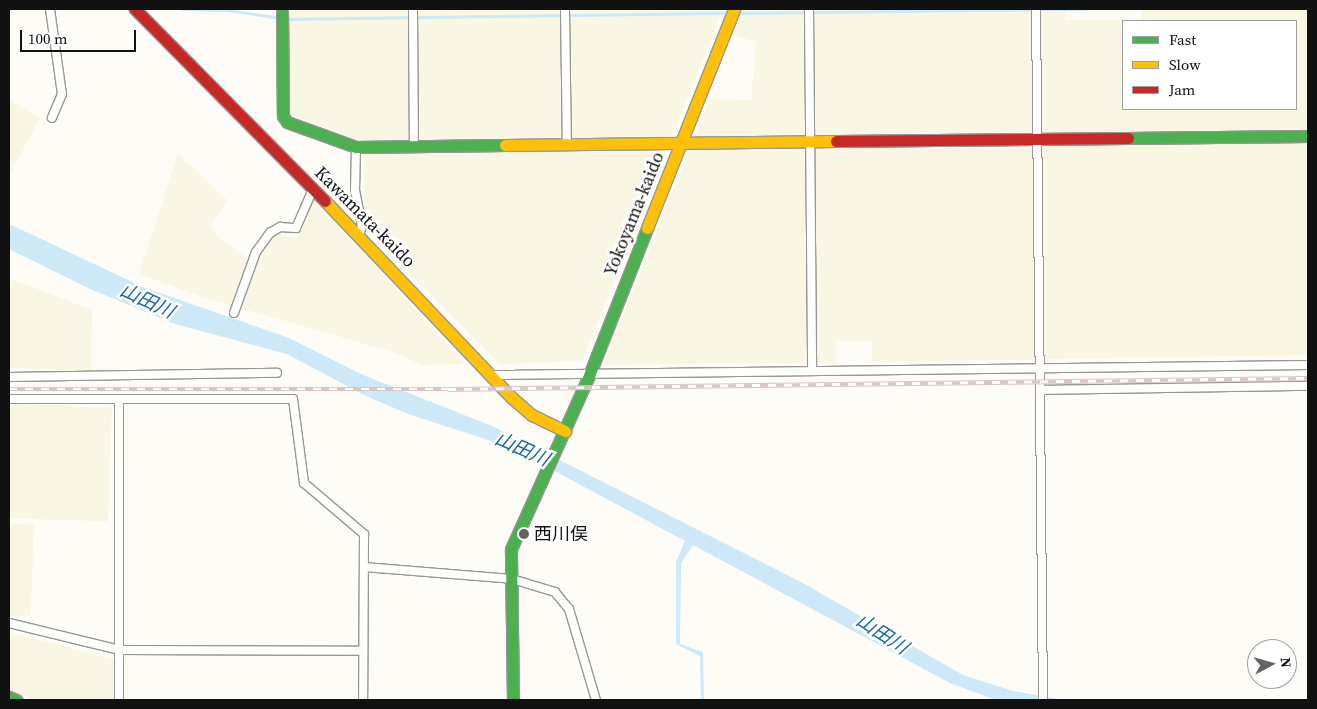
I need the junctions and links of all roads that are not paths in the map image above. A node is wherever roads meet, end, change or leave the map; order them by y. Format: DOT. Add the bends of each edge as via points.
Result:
graph roads {
  1 [pos="50,9"];
  2 [pos="135,9"];
  3 [pos="282,9"];
  4 [pos="414,9"];
  5 [pos="565,9"];
  6 [pos="734,9"];
  7 [pos="809,9"];
  8 [pos="1036,9"];
  9 [pos="52,118"];
  10 [pos="1308,136"];
  11 [pos="1036,139"];
  12 [pos="809,140"];
  13 [pos="681,143"];
  14 [pos="567,145"];
  15 [pos="356,147"];
  16 [pos="414,147"];
  17 [pos="313,189"];
  18 [pos="359,236"];
  19 [pos="234,313"];
  20 [pos="1308,365"];
  21 [pos="1039,367"];
  22 [pos="812,370"];
  23 [pos="277,373"];
  24 [pos="590,374"];
  25 [pos="490,375"];
  26 [pos="9,377"];
  27 [pos="1308,386"];
  28 [pos="1040,390"];
  29 [pos="9,399"];
  30 [pos="119,399"];
  31 [pos="565,431"];
  32 [pos="364,567"];
  33 [pos="512,578"];
  34 [pos="9,623"];
  35 [pos="120,650"];
  36 [pos="363,651"];
  37 [pos="9,697"];
  38 [pos="16,700"];
  39 [pos="119,700"];
  40 [pos="363,700"];
  41 [pos="513,700"];
  42 [pos="596,700"];
  43 [pos="1043,700"];
  1 -- 9 [label="street" via="62,94"];
  2 -- 17 [label="street, Kawamata-kaido"];
  3 -- 15 [label="street" via="283,116 287,122"];
  4 -- 16 [label="street"];
  5 -- 14 [label="street"];
  6 -- 13 [label="street, Yokoyama-kaido"];
  7 -- 12 [label="street"];
  8 -- 11 [label="street"];
  10 -- 11 [label="street"];
  11 -- 12 [label="street"];
  11 -- 21 [label="street"];
  12 -- 13 [label="street"];
  12 -- 22 [label="street"];
  13 -- 14 [label="street"];
  13 -- 24 [label="street, Yokoyama-kaido"];
  14 -- 16 [label="street"];
  15 -- 16 [label="street"];
  15 -- 18 [label="street" via="355,190 362,225"];
  17 -- 18 [label="street, Kawamata-kaido"];
  17 -- 19 [label="street" via="296,228 280,226 270,232 256,252"];
  18 -- 25 [label="street, Kawamata-kaido"];
  20 -- 21 [label="street"];
  21 -- 22 [label="street"];
  21 -- 28 [label="street"];
  22 -- 24 [label="street"];
  23 -- 26 [label="street"];
  24 -- 25 [label="street"];
  24 -- 31 [label="street, Yokoyama-kaido"];
  25 -- 31 [label="street, Kawamata-kaido" via="520,406"];
  27 -- 28 [label="street"];
  28 -- 43 [label="street"];
  29 -- 30 [label="street"];
  30 -- 32 [label="street" via="294,399 304,483 364,534"];
  30 -- 35 [label="street"];
  31 -- 33 [label="street" via="511,549"];
  32 -- 33 [label="street"];
  32 -- 36 [label="street"];
  33 -- 41 [label="street"];
  33 -- 42 [label="street" via="564,598"];
  34 -- 35 [label="street"];
  35 -- 36 [label="street"];
  35 -- 39 [label="street"];
  36 -- 40 [label="street"];
  37 -- 38 [label="street"];
}
